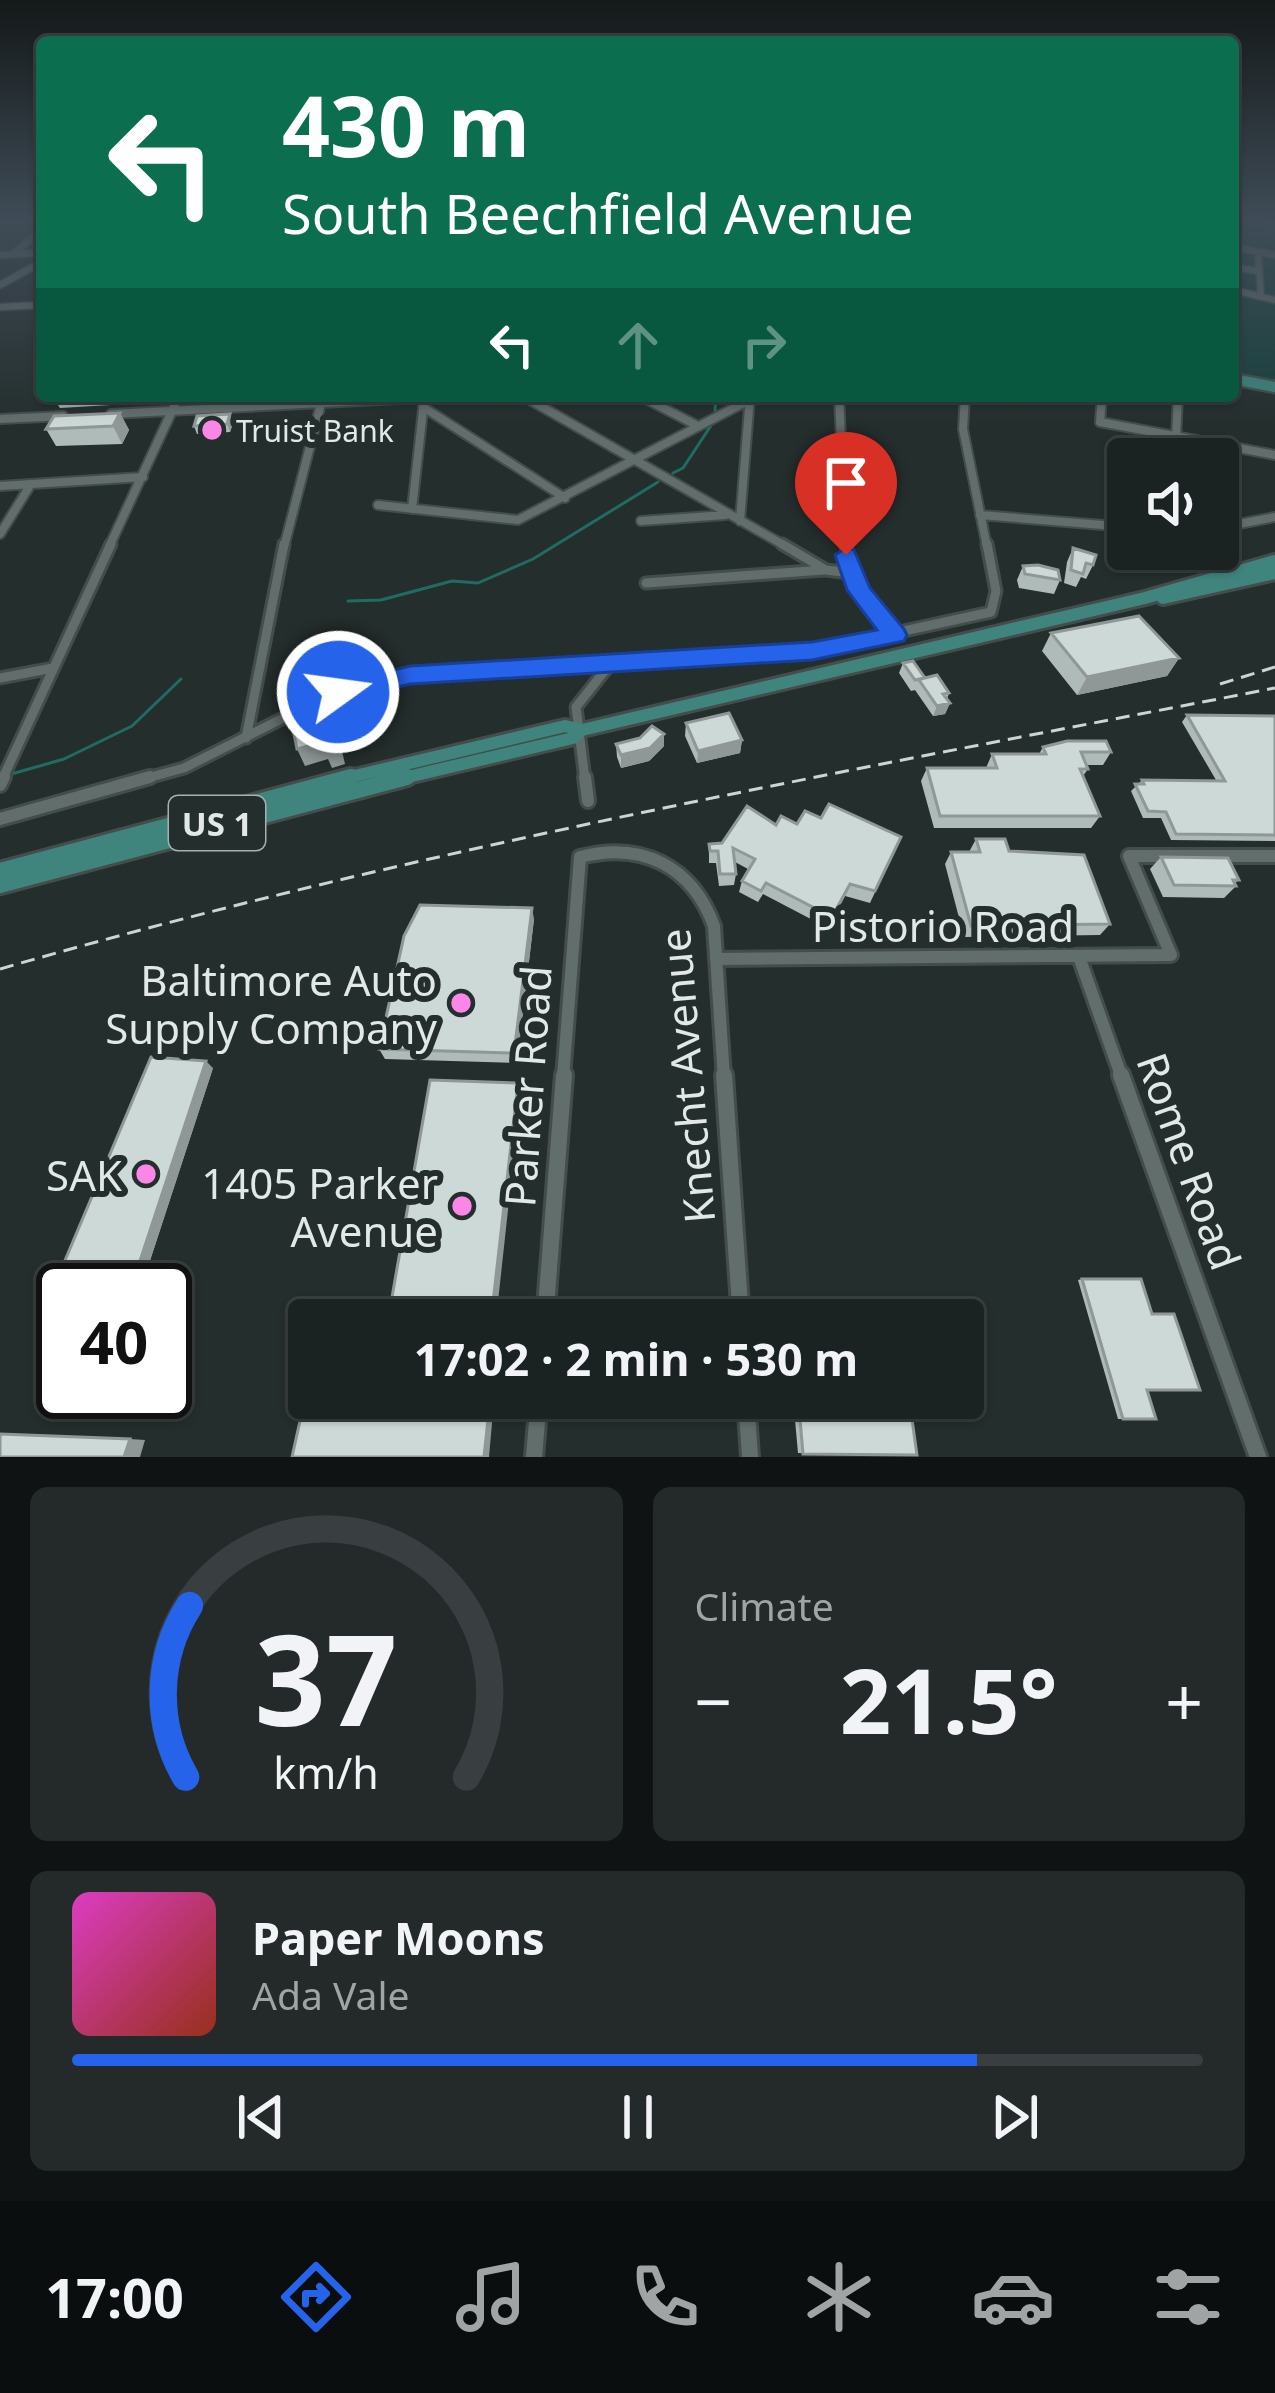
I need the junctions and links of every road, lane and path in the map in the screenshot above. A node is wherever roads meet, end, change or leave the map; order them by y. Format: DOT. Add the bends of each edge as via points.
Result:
graph roads {
  1 [pos="1260,289"];
  2 [pos="1239,292"];
  3 [pos="1261,297"];
  4 [pos="1275,300"];
  5 [pos="36,305"];
  6 [pos="0,307"];
  7 [pos="1239,381"];
  8 [pos="1275,387"];
  9 [pos="176,402"];
  10 [pos="281,402"];
  11 [pos="321,402"];
  12 [pos="424,402"];
  13 [pos="534,402"];
  14 [pos="652,402"];
  15 [pos="741,402"];
  16 [pos="751,402"];
  17 [pos="839,402"];
  18 [pos="965,402"];
  19 [pos="1102,402"];
  20 [pos="1178,402"];
  21 [pos="171,410"];
  22 [pos="93,415"];
  23 [pos="72,416"];
  24 [pos="0,419"];
  25 [pos="698,426"];
  26 [pos="1176,436"];
  27 [pos="1275,455"];
  28 [pos="637,461"];
  29 [pos="143,477"];
  30 [pos="31,484"];
  31 [pos="0,485"];
  32 [pos="565,498"];
  33 [pos="378,505"];
  34 [pos="412,509"];
  35 [pos="728,515"];
  36 [pos="980,515"];
  37 [pos="1275,517"];
  38 [pos="641,521"];
  39 [pos="740,521"];
  40 [pos="1239,524"];
  41 [pos="1107,525"];
  42 [pos="0,534"];
  43 [pos="1275,562"];
  44 [pos="826,570"];
  45 [pos="850,573"];
  46 [pos="1275,573"];
  47 [pos="646,583"];
  48 [pos="1145,598"];
  49 [pos="992,612"];
  50 [pos="1007,631"];
  51 [pos="895,635"];
  52 [pos="812,651"];
  53 [pos="611,663"];
  54 [pos="53,668"];
  55 [pos="825,674"];
  56 [pos="0,678"];
  57 [pos="582,730"];
  58 [pos="245,738"];
  59 [pos="2,779"];
  60 [pos="588,801"];
  61 [pos="0,819"];
  62 [pos="1275,856"];
  63 [pos="580,857"];
  64 [pos="0,871"];
  65 [pos="0,885"];
  66 [pos="1078,957"];
  67 [pos="716,959"];
  68 [pos="547,1299"];
  69 [pos="740,1299"];
  70 [pos="537,1419"];
  71 [pos="747,1419"];
  72 [pos="534,1457"];
  73 [pos="750,1457"];
  74 [pos="1258,1457"];
  1 -- 3 [label="street"];
  2 -- 3 [label="street"];
  3 -- 4 [label="street"];
  5 -- 6 [label="street"];
  7 -- 8 [label="main road"];
  9 -- 21 [label="street"];
  10 -- 21 [label="street"];
  11 -- 58 [label="street"];
  12 -- 32 [label="street"];
  12 -- 34 [label="street"];
  13 -- 28 [label="street"];
  14 -- 25 [label="street"];
  15 -- 25 [label="street"];
  16 -- 39 [label="street"];
  17 -- 45 [label="street"];
  18 -- 36 [label="street"];
  19 -- 26 [label="street" via="1100,422"];
  20 -- 26 [label="street"];
  21 -- 22 [label="street"];
  21 -- 29 [label="street"];
  23 -- 24 [label="street"];
  25 -- 28 [label="street"];
  26 -- 27 [label="street"];
  28 -- 32 [label="street"];
  28 -- 35 [label="street"];
  29 -- 30 [label="street"];
  29 -- 54 [label="street"];
  30 -- 31 [label="street"];
  30 -- 42 [label="street"];
  32 -- 34 [label="street" via="518,520"];
  33 -- 34 [label="street"];
  35 -- 38 [label="street"];
  35 -- 39 [label="street"];
  36 -- 41 [label="street"];
  36 -- 49 [label="street" via="996,591"];
  37 -- 40 [label="street"];
  39 -- 44 [label="street"];
  43 -- 48 [label="main road, US 1"];
  44 -- 45 [label="street"];
  44 -- 47 [label="street"];
  45 -- 51 [label="street"];
  46 -- 48 [label="main road, US 1"];
  48 -- 50 [label="main road, US 1"];
  49 -- 50 [label="street"];
  49 -- 51 [label="street"];
  50 -- 55 [label="main road, US 1"];
  51 -- 52 [label="street"];
  52 -- 53 [label="street"];
  52 -- 55 [label="street"];
  53 -- 57 [label="street" via="576,707"];
  53 -- 58 [label="street" via="385,680 338,692"];
  54 -- 56 [label="street"];
  54 -- 59 [label="street"];
  55 -- 57 [label="main road, US 1"];
  57 -- 60 [label="street"];
  57 -- 64 [label="main road, US 1" via="565,726 308,788"];
  57 -- 65 [label="main road, US 1"];
  58 -- 61 [label="street" via="158,777"];
  62 -- 66 [label="street, Pistorio Road" via="1129,856 1171,955"];
  63 -- 67 [label="street, Knecht Avenue" via="620,848 677,868 709,906"];
  63 -- 68 [label="street, Parker Road"];
  66 -- 67 [label="street, Pistorio Road"];
  66 -- 74 [label="street, Rome Road"];
  67 -- 69 [label="street, Knecht Avenue"];
  70 -- 72 [label="street"];
  71 -- 73 [label="street"];
}
